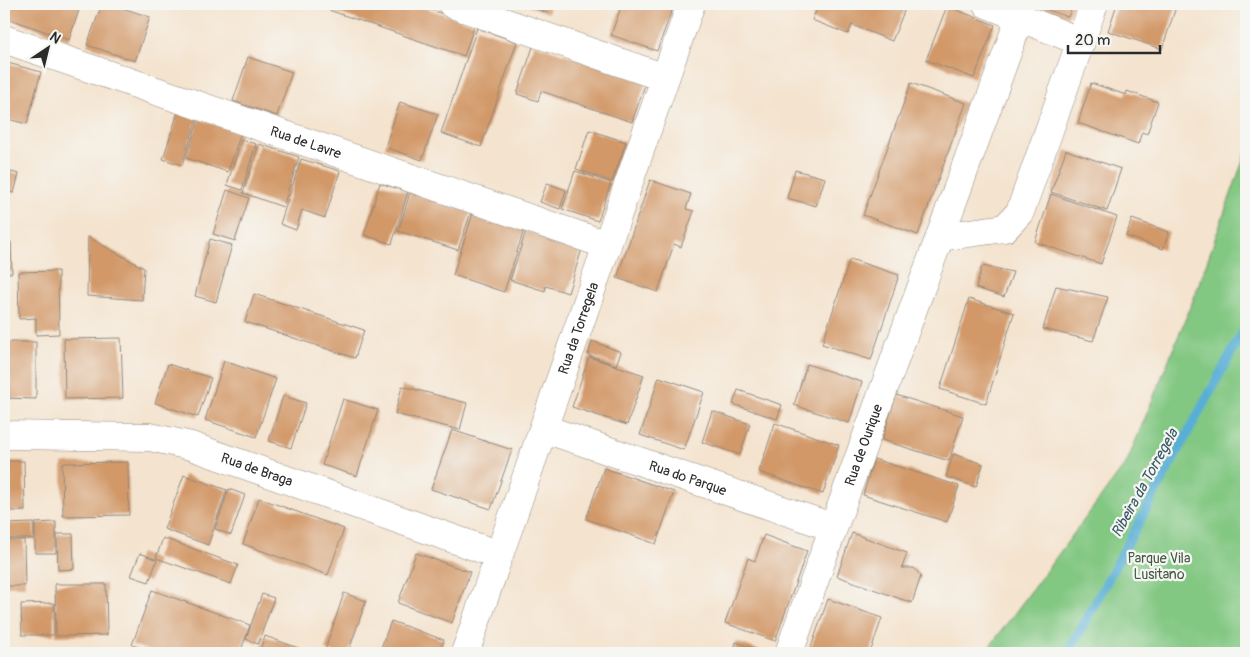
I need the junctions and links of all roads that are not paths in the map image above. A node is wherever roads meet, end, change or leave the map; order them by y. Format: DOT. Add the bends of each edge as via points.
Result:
graph roads {
  1 [pos="452,4"];
  2 [pos="691,4"];
  3 [pos="987,4"];
  4 [pos="1094,4"];
  5 [pos="1020,17"];
  6 [pos="4,39"];
  7 [pos="1081,42"];
  8 [pos="665,78"];
  9 [pos="941,237"];
  10 [pos="607,245"];
  11 [pos="545,429"];
  12 [pos="4,435"];
  13 [pos="832,527"];
  14 [pos="499,556"];
  15 [pos="465,653"];
  16 [pos="789,653"];
  1 -- 8 [label="street"];
  2 -- 8 [label="street, Rua da Torregela"];
  3 -- 5 [label="street"];
  4 -- 7 [label="street"];
  5 -- 7 [label="street"];
  5 -- 9 [label="street, Rua de Ourique"];
  6 -- 10 [label="street, Rua de Lavre"];
  7 -- 9 [label="street" via="1020,212 1005,228"];
  8 -- 10 [label="street, Rua da Torregela"];
  9 -- 13 [label="street, Rua de Ourique"];
  10 -- 11 [label="street, Rua da Torregela"];
  11 -- 13 [label="street, Rua do Parque"];
  11 -- 14 [label="street, Rua da Torregela"];
  12 -- 14 [label="street, Rua de Braga" via="150,436 191,446"];
  13 -- 16 [label="street, Rua de Ourique"];
  14 -- 15 [label="street, Rua da Torregela"];
}
